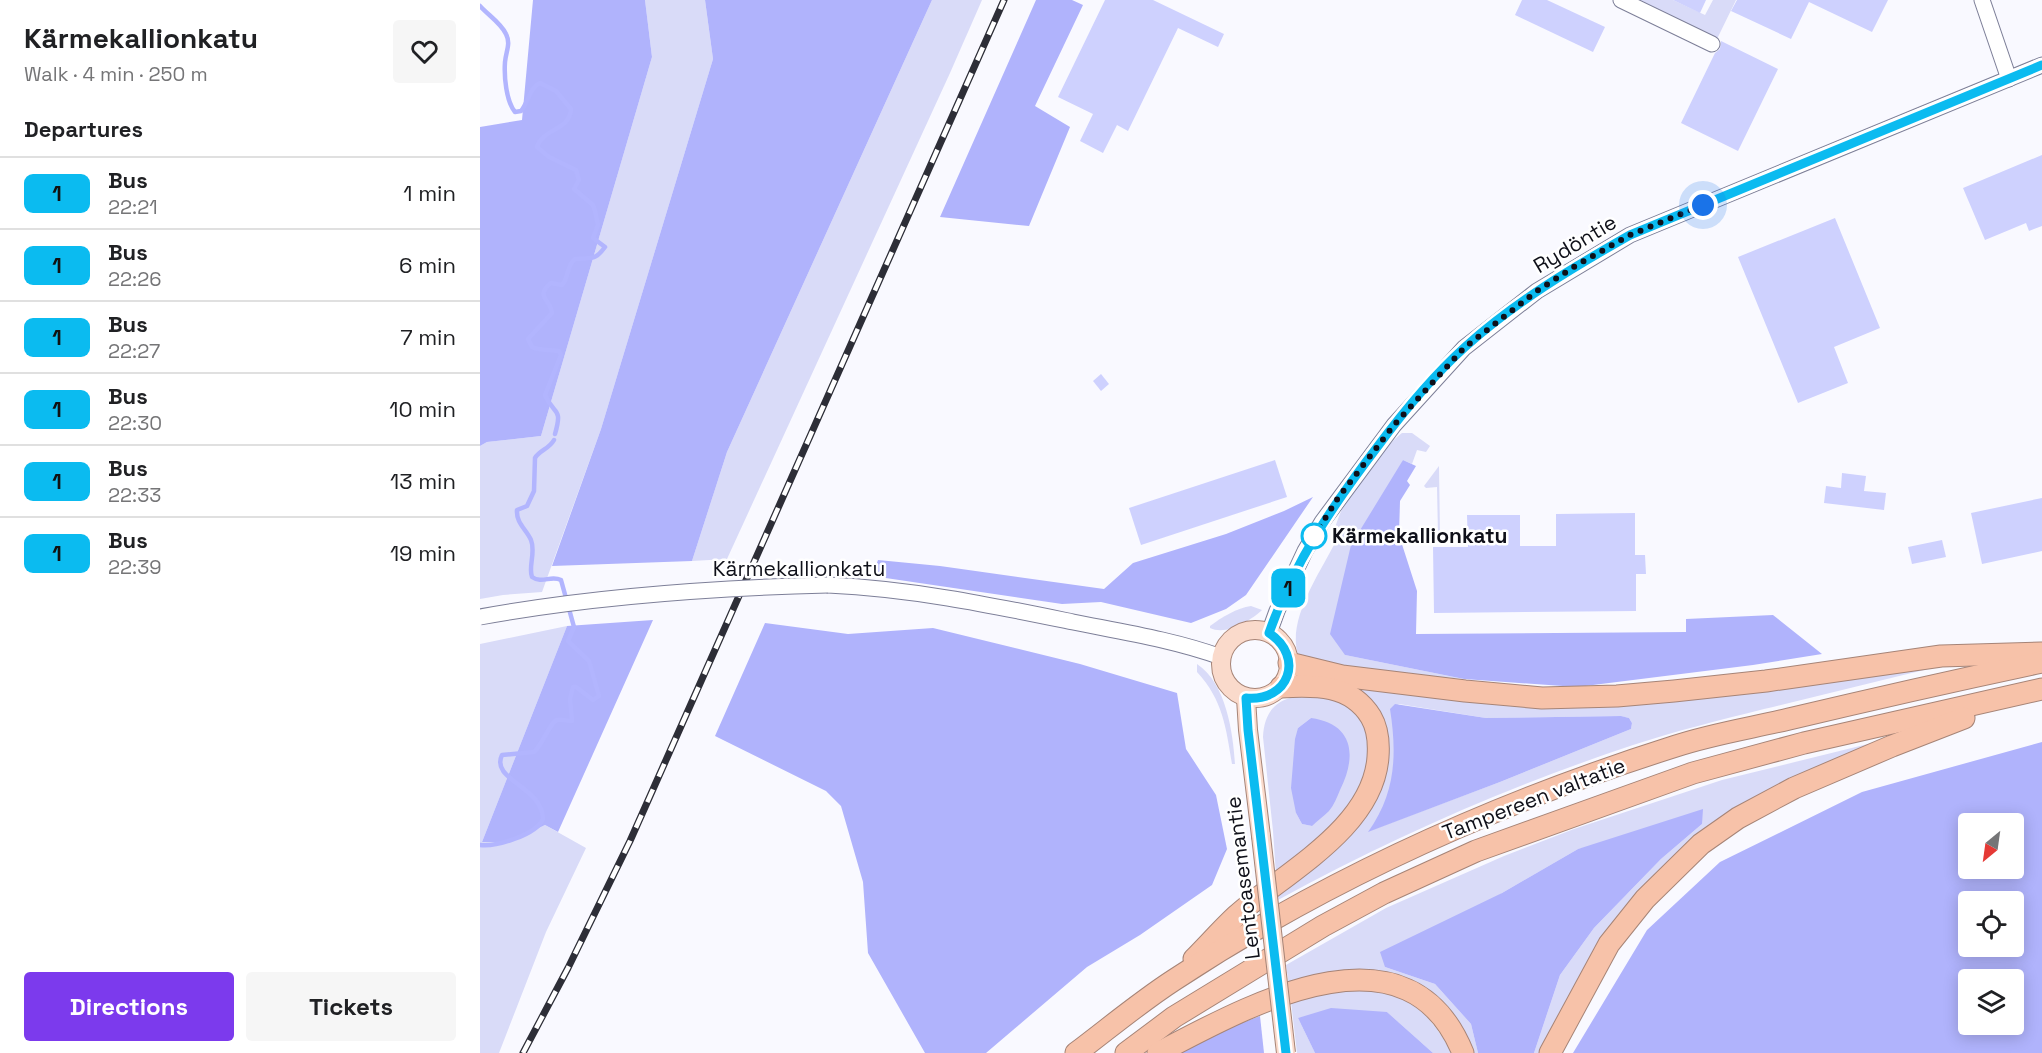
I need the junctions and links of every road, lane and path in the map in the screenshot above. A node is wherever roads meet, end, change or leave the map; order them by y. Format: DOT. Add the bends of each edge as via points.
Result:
graph roads {
  1 [pos="1622,0"];
  2 [pos="1982,0"];
  3 [pos="1712,44"];
  4 [pos="2042,65"];
  5 [pos="2009,79"];
  6 [pos="480,617"];
  7 [pos="1269,633"];
  8 [pos="2042,653"];
  9 [pos="1221,657"];
  10 [pos="2042,662"];
  11 [pos="1289,663"];
  12 [pos="1281,687"];
  13 [pos="2037,690"];
  14 [pos="1246,698"];
  15 [pos="1173,981"];
  16 [pos="1076,1053"];
  17 [pos="1126,1053"];
  18 [pos="1158,1053"];
  19 [pos="1286,1053"];
  20 [pos="1463,1053"];
  21 [pos="1550,1053"];
  1 -- 3 [label="street"];
  2 -- 5 [label="street"];
  4 -- 5 [label="street, Rydöntie"];
  5 -- 7 [label="street, Rydöntie" via="1630,235 1569,270 1502,317 1433,380 1338,498 1305,551"];
  6 -- 9 [label="street, Kärmekallionkatu, bridge" via="635,595 828,585 878,587 1110,629"];
  7 -- 9 [label="main road" via="1255,630 1237,634"];
  7 -- 11 [label="main road" via="1285,648"];
  8 -- 11 [label="highway" via="1941,656 1766,681 1640,694 1542,698 1342,676"];
  9 -- 14 [label="main road" via="1223,679"];
  10 -- 15 [label="highway, Tampereen valtatie" via="1678,745 1579,779 1468,822 1359,872"];
  11 -- 12 [label="main road"];
  12 -- 14 [label="main road" via="1268,697"];
  12 -- 15 [label="highway" via="1314,685 1339,690 1366,711 1376,727 1379,752 1371,786 1357,811 1332,838 1236,916"];
  13 -- 17 [label="highway, Tampereen valtatie" via="1804,743 1693,773 1476,851 1323,926 1174,1017"];
  13 -- 21 [label="highway" via="1794,788 1717,831 1662,881 1619,930"];
  14 -- 19 [label="main road, Lentoasemantie, bridge"];
  15 -- 16 [label="highway, Tampereen valtatie"];
  18 -- 20 [label="highway" via="1207,1027 1292,992 1362,979 1397,985 1426,1002 1453,1032"];
}
